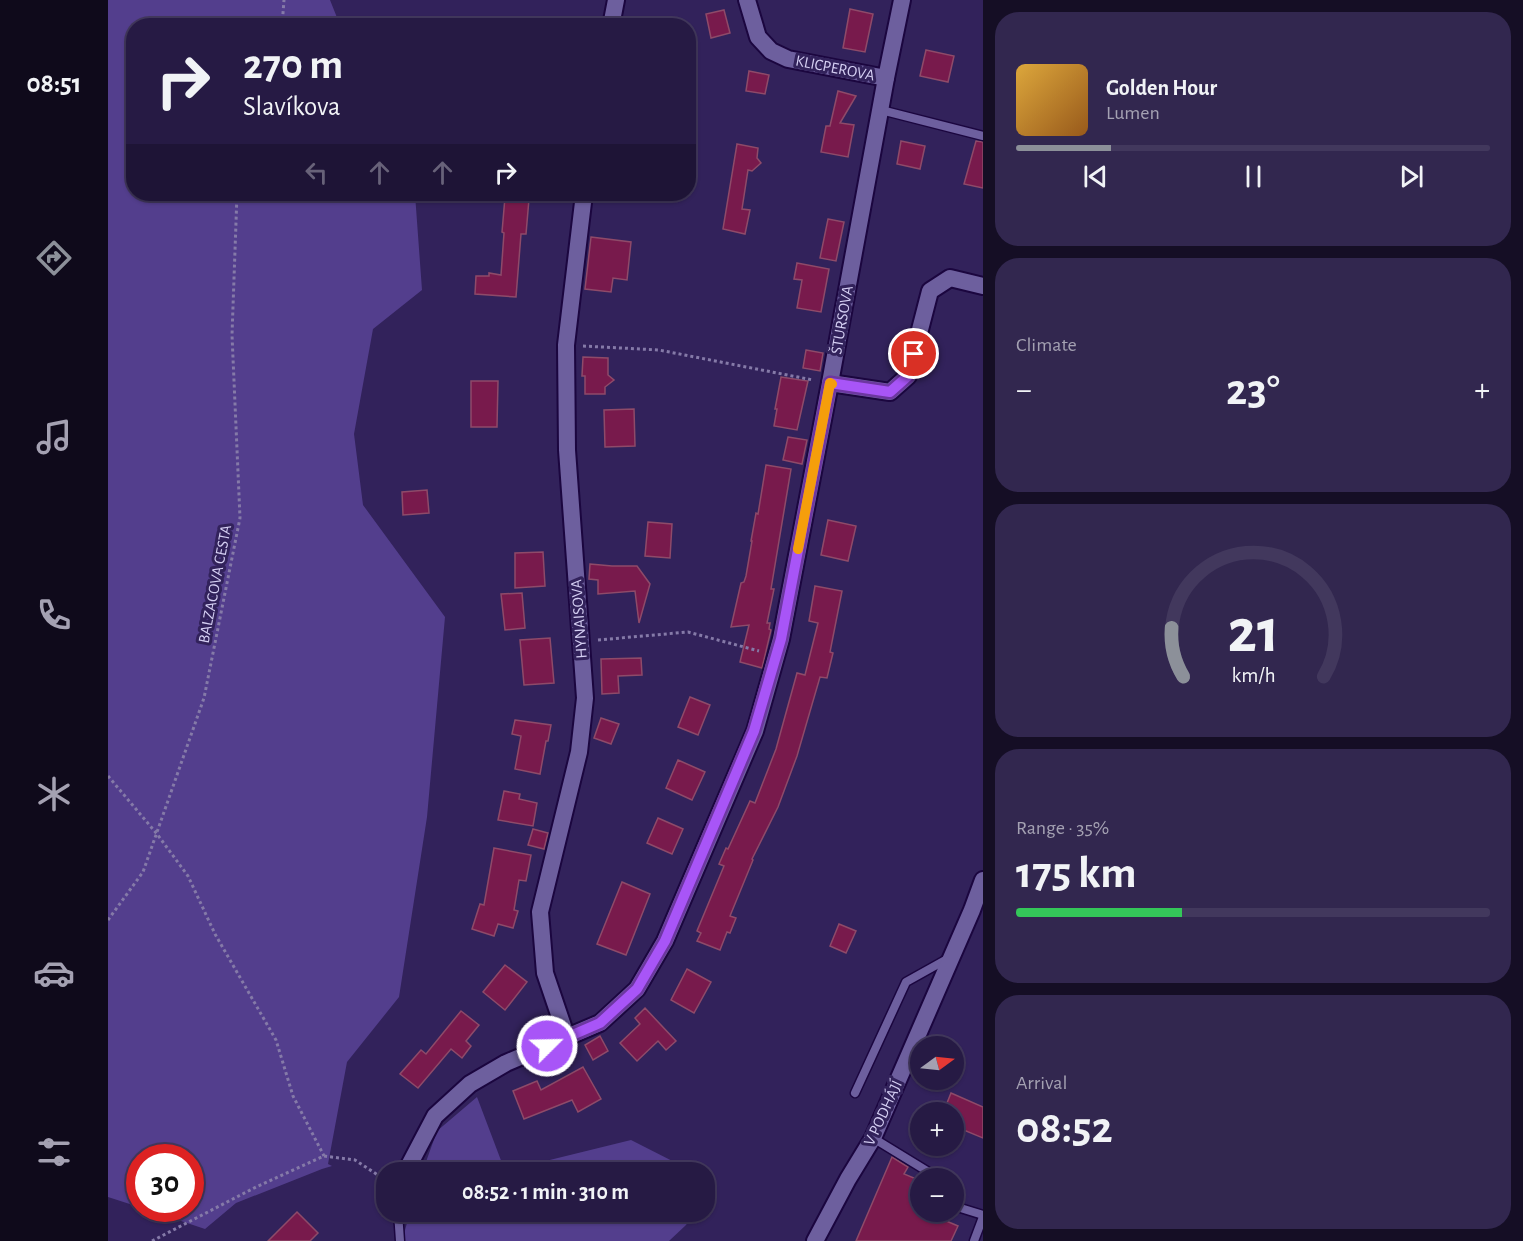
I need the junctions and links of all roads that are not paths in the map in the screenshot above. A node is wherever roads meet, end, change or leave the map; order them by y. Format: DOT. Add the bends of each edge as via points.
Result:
graph roads {
  1 [pos="616,0"];
  2 [pos="747,0"];
  3 [pos="902,0"];
  4 [pos="613,18"];
  5 [pos="886,78"];
  6 [pos="880,110"];
  7 [pos="983,136"];
  8 [pos="583,201"];
  9 [pos="983,286"];
  10 [pos="830,383"];
  11 [pos="983,880"];
  12 [pos="952,956"];
  13 [pos="567,1038"];
  14 [pos="855,1092"];
  15 [pos="873,1138"];
  16 [pos="411,1162"];
  17 [pos="922,1168"];
  18 [pos="964,1209"];
  19 [pos="983,1216"];
  20 [pos="399,1222"];
  21 [pos="400,1241"];
  22 [pos="815,1241"];
  23 [pos="974,1241"];
  1 -- 4 [label="street"];
  2 -- 5 [label="street, KLICPEROVA" via="758,37 771,51 788,59"];
  3 -- 5 [label="street, ŠTURSOVA"];
  5 -- 6 [label="street, ŠTURSOVA"];
  6 -- 7 [label="lane"];
  6 -- 10 [label="street, ŠTURSOVA"];
  8 -- 13 [label="street, HYNAISOVA" via="566,345 567,450 585,698 579,752 540,912 545,973"];
  9 -- 10 [label="street" via="950,278 930,291 908,376 890,392"];
  10 -- 13 [label="street, ŠTURSOVA" via="781,639 754,731 665,941 637,989 600,1023"];
  11 -- 12 [label="street, V PODHÁJÍ"];
  12 -- 14 [label="lane" via="906,982"];
  12 -- 15 [label="street, V PODHÁJÍ"];
  13 -- 16 [label="street, ŠTURSOVA" via="506,1063 470,1084 435,1116"];
  15 -- 17 [label="lane"];
  15 -- 22 [label="street, V PODHÁJÍ"];
  18 -- 19 [label="lane"];
  19 -- 23 [label="lane"];
  20 -- 21 [label="lane"];
}
